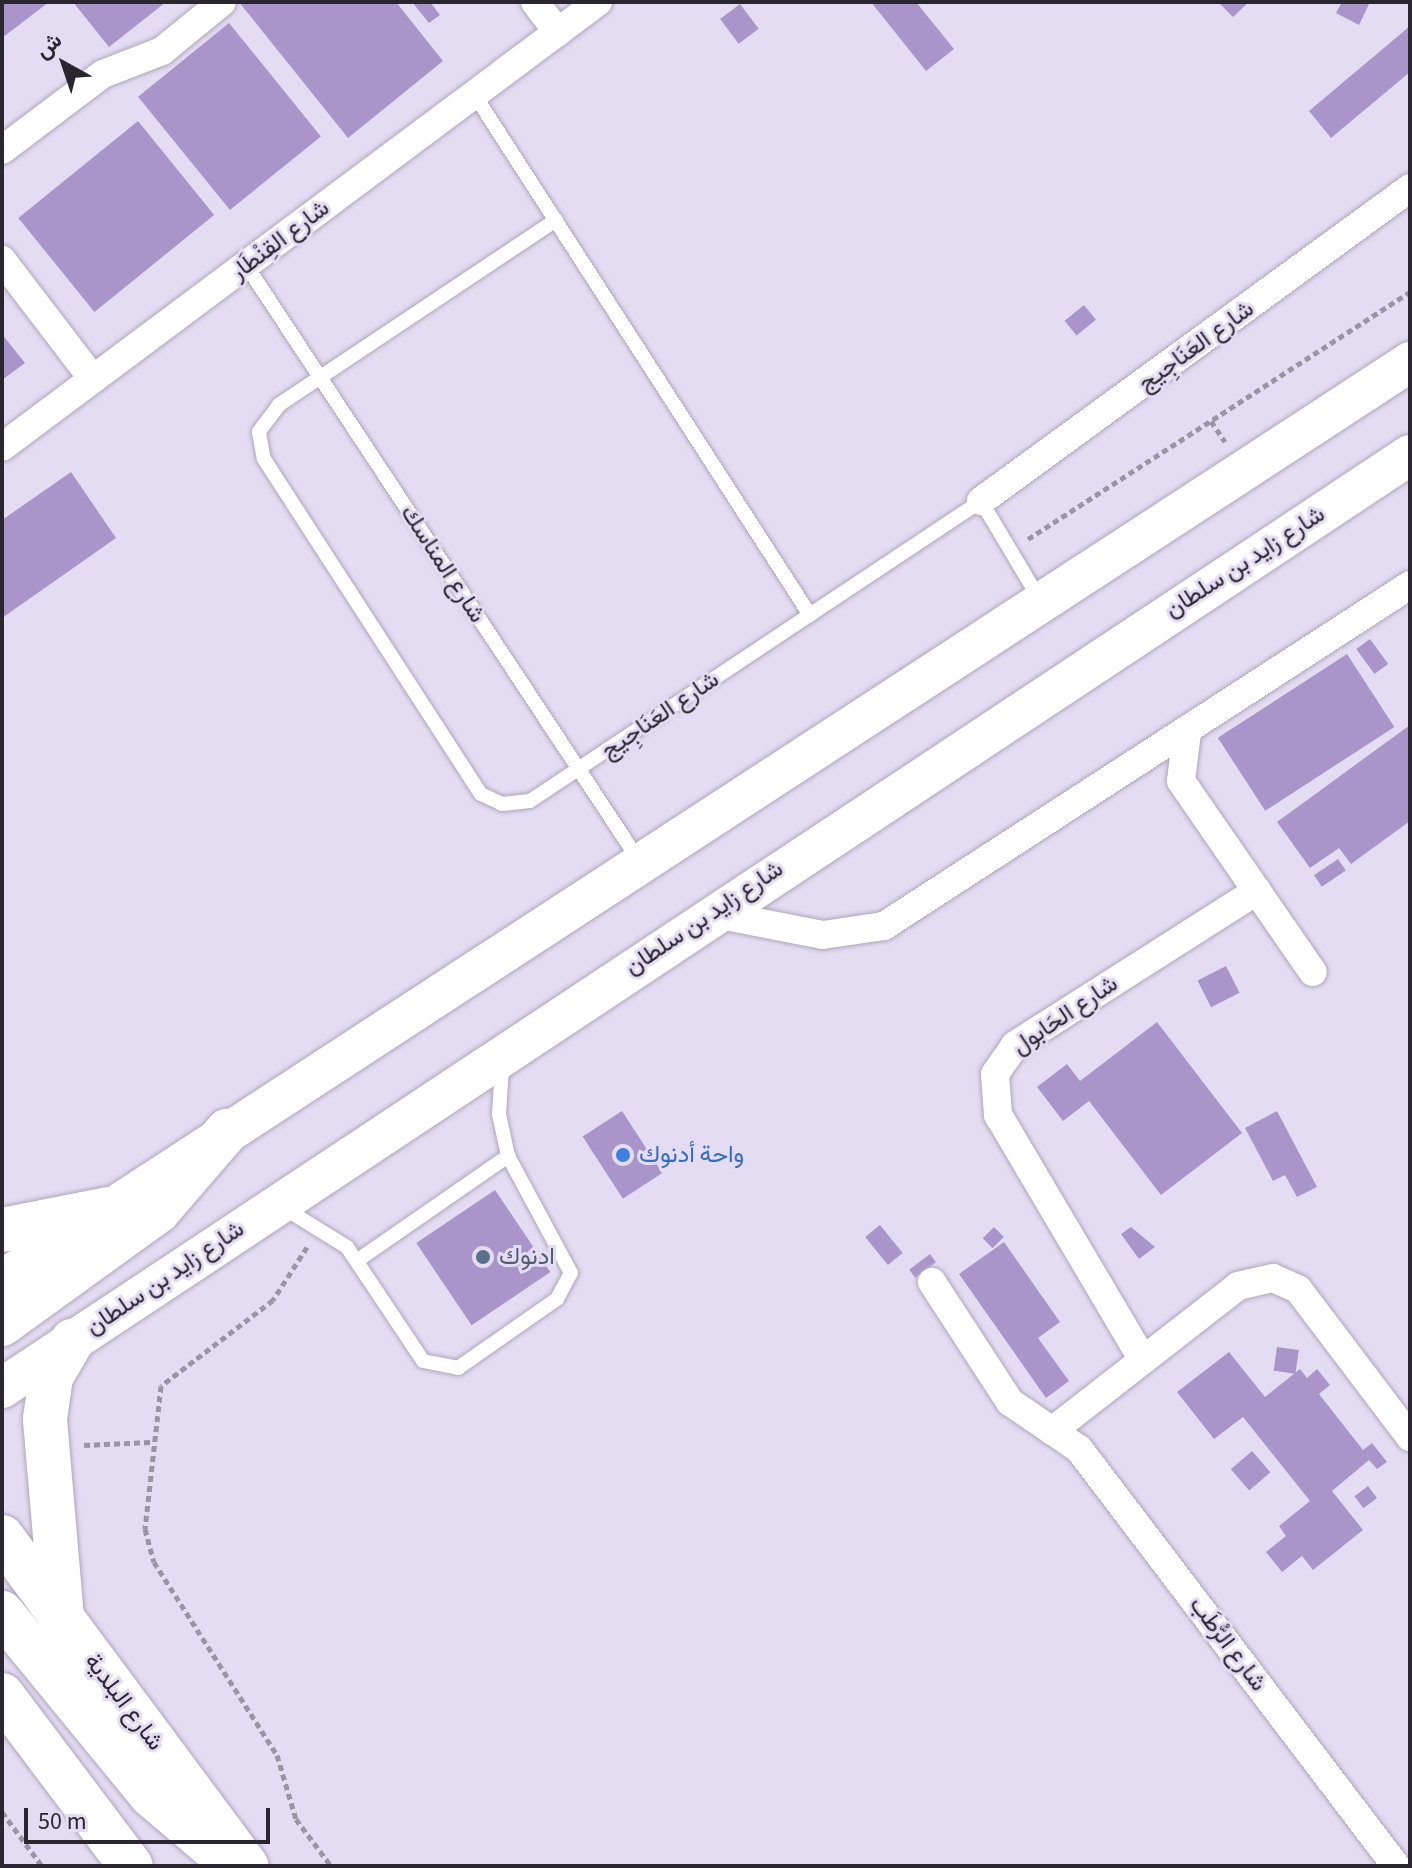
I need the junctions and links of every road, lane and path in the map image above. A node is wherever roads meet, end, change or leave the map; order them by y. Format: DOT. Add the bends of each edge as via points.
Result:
graph roads {
  1 [pos="222,2"];
  2 [pos="535,2"];
  3 [pos="598,2"];
  4 [pos="558,32"];
  5 [pos="474,94"];
  6 [pos="2,150"];
  7 [pos="1410,188"];
  8 [pos="556,220"];
  9 [pos="2,260"];
  10 [pos="246,265"];
  11 [pos="1410,292"];
  12 [pos="1410,362"];
  13 [pos="320,378"];
  14 [pos="93,379"];
  15 [pos="2,447"];
  16 [pos="1410,455"];
  17 [pos="981,501"];
  18 [pos="1010,550"];
  19 [pos="1410,585"];
  20 [pos="1041,601"];
  21 [pos="810,615"];
  22 [pos="1187,732"];
  23 [pos="1131,768"];
  24 [pos="578,769"];
  25 [pos="1181,781"];
  26 [pos="640,862"];
  27 [pos="1257,891"];
  28 [pos="710,913"];
  29 [pos="1313,972"];
  30 [pos="506,1050"];
  31 [pos="227,1131"];
  32 [pos="508,1156"];
  33 [pos="272,1205"];
  34 [pos="108,1209"];
  35 [pos="320,1224"];
  36 [pos="2,1230"];
  37 [pos="358,1260"];
  38 [pos="2,1280"];
  39 [pos="932,1282"];
  40 [pos="2,1324"];
  41 [pos="72,1341"];
  42 [pos="1143,1360"];
  43 [pos="2,1388"];
  44 [pos="1052,1431"];
  45 [pos="1410,1437"];
  46 [pos="2,1537"];
  47 [pos="2,1613"];
  48 [pos="62,1618"];
  49 [pos="2,1695"];
  50 [pos="2,1812"];
  51 [pos="246,1865"];
  52 [pos="42,1866"];
  53 [pos="131,1866"];
  54 [pos="331,1866"];
  55 [pos="1396,1866"];
  1 -- 6 [label="street" via="162,51 103,74"];
  2 -- 4 [label="street"];
  3 -- 4 [label="street, شارع القِنْطَار"];
  4 -- 5 [label="street, شارع القِنْطَار"];
  5 -- 8 [label="lane"];
  5 -- 10 [label="street, شارع القِنْطَار"];
  7 -- 17 [label="street, شارع العَنَاجِيج"];
  8 -- 13 [label="lane, شارع العَنَاجِيج"];
  8 -- 21 [label="lane"];
  9 -- 14 [label="street"];
  10 -- 13 [label="lane, شارع المناسك"];
  10 -- 14 [label="street, شارع القِنْطَار"];
  11 -- 18 [label="path"];
  12 -- 20 [label="main road"];
  13 -- 24 [label="lane, شارع المناسك"];
  13 -- 24 [label="lane, شارع العَنَاجِيج" via="270,412 261,450 474,784 491,801 516,805"];
  14 -- 15 [label="street, شارع القِنْطَار"];
  16 -- 28 [label="main road, شارع زايد بن سلطان"];
  17 -- 18 [label="lane"];
  17 -- 21 [label="lane, شارع العَنَاجِيج"];
  18 -- 20 [label="lane"];
  19 -- 22 [label="street"];
  20 -- 26 [label="main road"];
  21 -- 24 [label="lane, شارع العَنَاجِيج"];
  22 -- 23 [label="street"];
  22 -- 25 [label="street"];
  23 -- 25 [label="street"];
  23 -- 28 [label="street" via="884,926 823,935"];
  24 -- 26 [label="lane, شارع المناسك"];
  25 -- 27 [label="street"];
  26 -- 31 [label="main road"];
  27 -- 29 [label="street"];
  27 -- 42 [label="street, شارع الحَابول" via="1015,1045 995,1074 998,1115"];
  28 -- 30 [label="main road, شارع زايد بن سلطان"];
  30 -- 32 [label="lane" via="499,1103"];
  30 -- 33 [label="main road, شارع زايد بن سلطان"];
  31 -- 34 [label="main road"];
  31 -- 40 [label="main road" via="158,1211"];
  32 -- 37 [label="lane"];
  32 -- 37 [label="lane" via="569,1262 569,1283 458,1368 423,1361"];
  33 -- 35 [label="lane"];
  33 -- 41 [label="main road, شارع زايد بن سلطان"];
  34 -- 36 [label="main road"];
  34 -- 38 [label="main road"];
  35 -- 37 [label="lane"];
  35 -- 54 [label="path" via="273,1300 161,1386 145,1529 154,1562 277,1755 296,1819"];
  39 -- 44 [label="street, شارع الرُّطَب" via="1010,1402"];
  41 -- 43 [label="main road, شارع زايد بن سلطان"];
  41 -- 48 [label="main road" via="51,1377 45,1419"];
  42 -- 44 [label="street"];
  42 -- 45 [label="street" via="1248,1280 1286,1281"];
  44 -- 55 [label="street, شارع الرُّطَب" via="1085,1457"];
  46 -- 48 [label="main road, شارع البلدية"];
  47 -- 51 [label="main road" via="171,1817"];
  48 -- 51 [label="main road, شارع البلدية"];
  49 -- 53 [label="main road"];
  50 -- 52 [label="path"];
}
